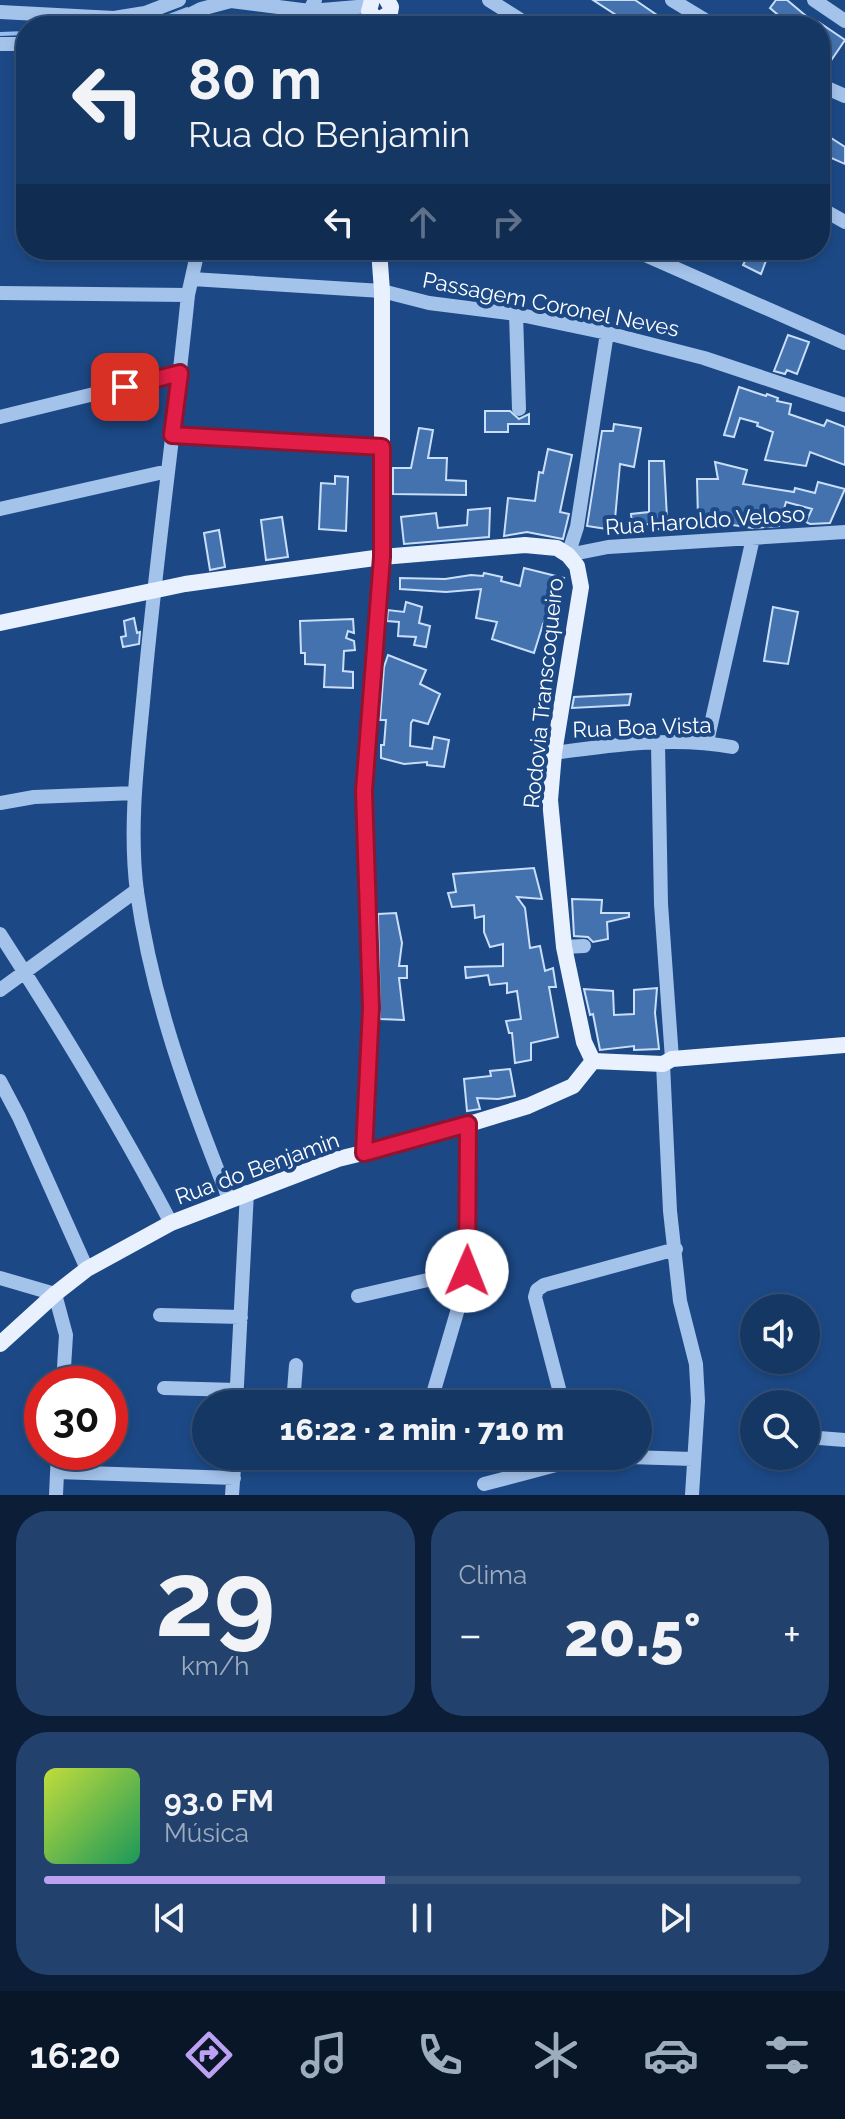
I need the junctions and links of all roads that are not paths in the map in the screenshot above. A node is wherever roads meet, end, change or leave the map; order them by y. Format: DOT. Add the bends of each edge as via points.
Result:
graph roads {
  1 [pos="179,0"];
  2 [pos="489,0"];
  3 [pos="672,0"];
  4 [pos="814,0"];
  5 [pos="199,5"];
  6 [pos="312,6"];
  7 [pos="68,7"];
  8 [pos="142,7"];
  9 [pos="3,8"];
  10 [pos="379,11"];
  11 [pos="106,16"];
  12 [pos="119,16"];
  13 [pos="514,16"];
  14 [pos="698,16"];
  15 [pos="845,21"];
  16 [pos="196,260"];
  17 [pos="380,260"];
  18 [pos="657,260"];
  19 [pos="192,279"];
  20 [pos="382,291"];
  21 [pos="0,293"];
  22 [pos="188,295"];
  23 [pos="516,314"];
  24 [pos="607,333"];
  25 [pos="845,343"];
  26 [pos="180,373"];
  27 [pos="845,405"];
  28 [pos="519,409"];
  29 [pos="0,417"];
  30 [pos="172,435"];
  31 [pos="382,447"];
  32 [pos="168,471"];
  33 [pos="0,509"];
  34 [pos="845,532"];
  35 [pos="753,538"];
  36 [pos="568,555"];
  37 [pos="382,557"];
  38 [pos="152,589"];
  39 [pos="0,623"];
  40 [pos="707,742"];
  41 [pos="658,744"];
  42 [pos="732,747"];
  43 [pos="554,753"];
  44 [pos="135,793"];
  45 [pos="0,803"];
  46 [pos="137,890"];
  47 [pos="0,934"];
  48 [pos="584,946"];
  49 [pos="564,947"];
  50 [pos="25,973"];
  51 [pos="0,990"];
  52 [pos="845,1045"];
  53 [pos="593,1061"];
  54 [pos="667,1061"];
  55 [pos="0,1081"];
  56 [pos="468,1124"];
  57 [pos="364,1153"];
  58 [pos="247,1192"];
  59 [pos="229,1199"];
  60 [pos="171,1223"];
  61 [pos="676,1249"];
  62 [pos="87,1269"];
  63 [pos="467,1271"];
  64 [pos="0,1278"];
  65 [pos="55,1294"];
  66 [pos="358,1296"];
  67 [pos="160,1315"];
  68 [pos="241,1317"];
  69 [pos="0,1344"];
  70 [pos="296,1365"];
  71 [pos="64,1366"];
  72 [pos="164,1388"];
  73 [pos="236,1390"];
  74 [pos="294,1390"];
  75 [pos="434,1390"];
  76 [pos="559,1390"];
  77 [pos="192,1392"];
  78 [pos="820,1438"];
  79 [pos="845,1440"];
  80 [pos="652,1458"];
  81 [pos="693,1459"];
  82 [pos="234,1470"];
  83 [pos="533,1470"];
  84 [pos="57,1472"];
  85 [pos="234,1478"];
  86 [pos="484,1484"];
  87 [pos="56,1495"];
  88 [pos="232,1495"];
  89 [pos="692,1495"];
  1 -- 8 [label="street"];
  2 -- 13 [label="street"];
  3 -- 14 [label="street"];
  4 -- 15 [label="street"];
  5 -- 6 [label="street" via="231,1"];
  6 -- 10 [label="street"];
  7 -- 9 [label="street"];
  7 -- 11 [label="street"];
  8 -- 12 [label="street"];
  16 -- 19 [label="street"];
  17 -- 20 [label="main road"];
  18 -- 25 [label="street"];
  19 -- 20 [label="street, Passagem Coronel Neves"];
  19 -- 22 [label="street"];
  20 -- 23 [label="street, Passagem Coronel Neves"];
  20 -- 31 [label="main road"];
  21 -- 22 [label="street"];
  22 -- 26 [label="street"];
  23 -- 24 [label="street, Passagem Coronel Neves"];
  23 -- 28 [label="street"];
  24 -- 27 [label="street, Passagem Coronel Neves" via="704,358"];
  24 -- 36 [label="street" via="577,527"];
  26 -- 29 [label="street"];
  26 -- 30 [label="street"];
  30 -- 31 [label="street"];
  30 -- 32 [label="street"];
  31 -- 37 [label="main road"];
  32 -- 33 [label="street"];
  32 -- 38 [label="street"];
  34 -- 35 [label="street, Rua Haroldo Veloso"];
  35 -- 36 [label="street, Rua Haroldo Veloso" via="608,547"];
  35 -- 40 [label="street"];
  36 -- 37 [label="main road, Rodovia Transcoqueiro" via="557,548 525,545"];
  36 -- 43 [label="main road, Rodovia Transcoqueiro" via="577,566 581,587"];
  37 -- 38 [label="main road, Rodovia Transcoqueiro"];
  37 -- 57 [label="street" via="364,791 371,1008"];
  38 -- 39 [label="main road, Rodovia Transcoqueiro"];
  38 -- 44 [label="street"];
  40 -- 41 [label="street, Rua Boa Vista"];
  40 -- 42 [label="street, Rua Boa Vista"];
  41 -- 43 [label="street, Rua Boa Vista"];
  41 -- 54 [label="street"];
  43 -- 49 [label="main road, Rodovia Transcoqueiro" via="550,800"];
  44 -- 45 [label="street"];
  44 -- 46 [label="street"];
  46 -- 50 [label="street"];
  46 -- 59 [label="street" via="166,1030"];
  47 -- 50 [label="street"];
  48 -- 49 [label="street"];
  49 -- 53 [label="main road, Rodovia Transcoqueiro" via="584,1042"];
  50 -- 51 [label="street"];
  50 -- 60 [label="street" via="132,1148"];
  52 -- 54 [label="main road"];
  53 -- 54 [label="main road"];
  53 -- 56 [label="main road, Rua do Benjamin" via="573,1086"];
  54 -- 61 [label="street" via="670,1211"];
  55 -- 62 [label="street"];
  56 -- 57 [label="main road, Rua do Benjamin"];
  56 -- 63 [label="street"];
  57 -- 58 [label="main road, Rua do Benjamin"];
  58 -- 59 [label="main road, Rua do Benjamin"];
  58 -- 68 [label="street"];
  59 -- 60 [label="main road, Rua do Benjamin"];
  60 -- 62 [label="main road, Rua do Benjamin"];
  61 -- 76 [label="street" via="537,1290"];
  61 -- 81 [label="street" via="680,1301 696,1364"];
  62 -- 65 [label="main road, Rua do Benjamin"];
  63 -- 66 [label="street"];
  63 -- 75 [label="street"];
  64 -- 65 [label="street"];
  65 -- 69 [label="main road, Rua do Benjamin"];
  65 -- 71 [label="street" via="66,1335"];
  67 -- 68 [label="street"];
  68 -- 73 [label="street"];
  70 -- 74 [label="street"];
  72 -- 77 [label="street"];
  78 -- 79 [label="street"];
  80 -- 81 [label="street"];
  81 -- 89 [label="street"];
  82 -- 85 [label="street"];
  83 -- 86 [label="street"];
  84 -- 85 [label="street"];
  84 -- 87 [label="street"];
  85 -- 88 [label="street"];
}
